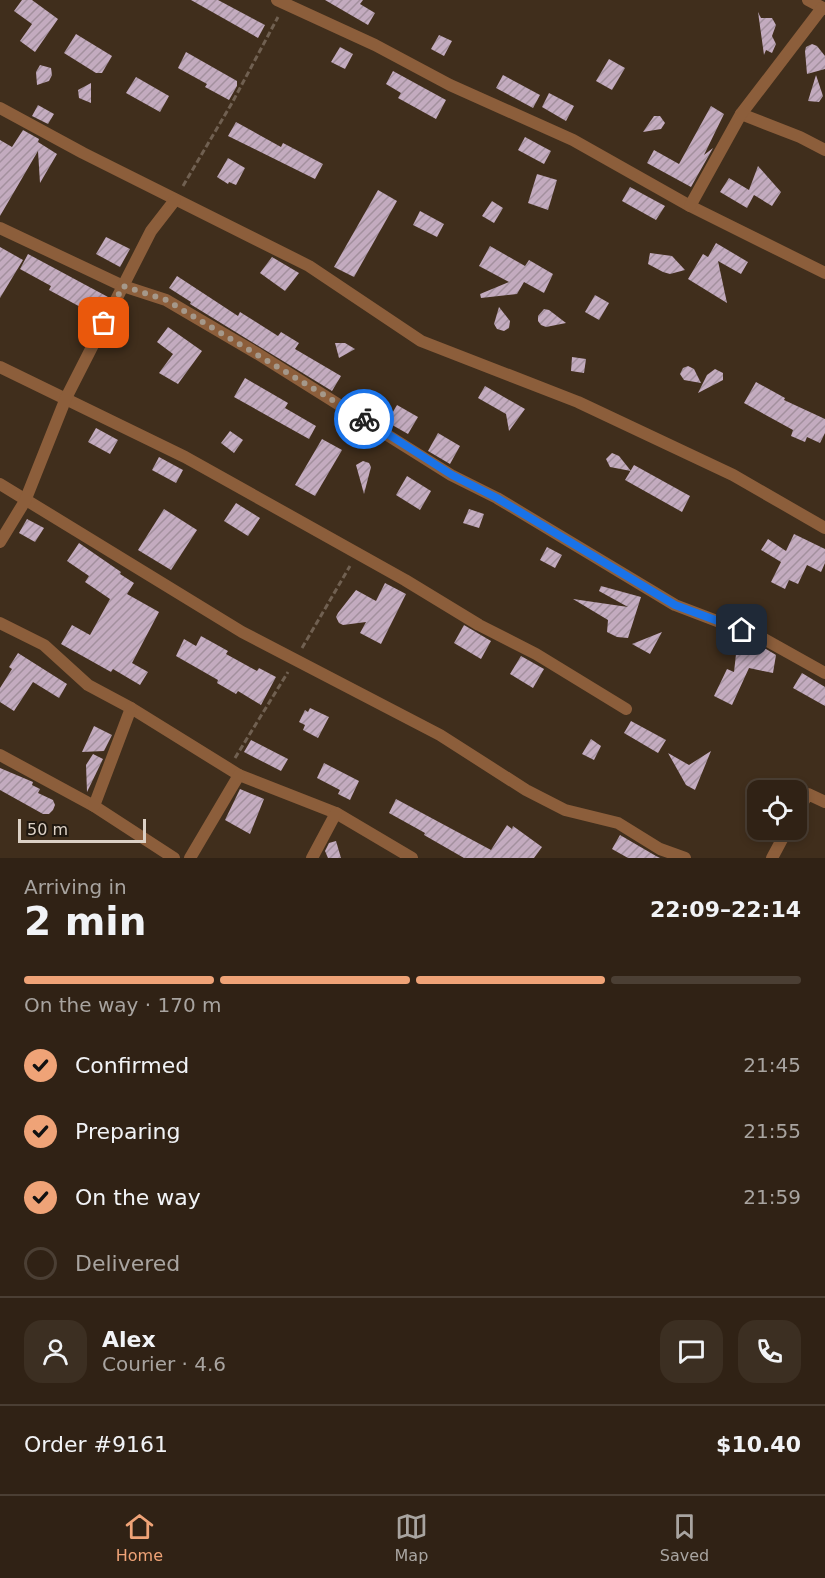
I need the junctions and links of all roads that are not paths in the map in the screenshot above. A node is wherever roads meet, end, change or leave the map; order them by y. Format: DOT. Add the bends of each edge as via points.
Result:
graph roads {
  1 [pos="808,0"];
  2 [pos="280,2"];
  3 [pos="823,8"];
  4 [pos="0,108"];
  5 [pos="741,114"];
  6 [pos="825,150"];
  7 [pos="175,200"];
  8 [pos="690,206"];
  9 [pos="0,228"];
  10 [pos="825,273"];
  11 [pos="123,286"];
  12 [pos="0,367"];
  13 [pos="66,398"];
  14 [pos="0,484"];
  15 [pos="25,501"];
  16 [pos="825,528"];
  17 [pos="0,542"];
  18 [pos="0,624"];
  19 [pos="825,673"];
  20 [pos="131,708"];
  21 [pos="626,709"];
  22 [pos="0,755"];
  23 [pos="239,775"];
  24 [pos="807,796"];
  25 [pos="825,802"];
  26 [pos="94,806"];
  27 [pos="336,813"];
  28 [pos="782,840"];
  29 [pos="174,858"];
  30 [pos="190,858"];
  31 [pos="312,858"];
  32 [pos="412,858"];
  33 [pos="685,858"];
  34 [pos="772,858"];
  1 -- 3 [label="street"];
  2 -- 8 [label="street" via="573,140"];
  3 -- 5 [label="street"];
  4 -- 7 [label="street"];
  5 -- 6 [label="street"];
  5 -- 8 [label="street"];
  7 -- 11 [label="street" via="151,231"];
  7 -- 16 [label="street" via="309,266 421,341 578,402 733,475"];
  8 -- 10 [label="street"];
  9 -- 11 [label="street"];
  11 -- 13 [label="street"];
  11 -- 19 [label="street" via="166,300 452,475 675,605 764,639"];
  12 -- 13 [label="street"];
  13 -- 15 [label="street"];
  13 -- 21 [label="street" via="195,463 536,654"];
  14 -- 15 [label="street"];
  15 -- 17 [label="street"];
  15 -- 33 [label="street" via="242,632 440,735 526,790 565,810 618,823 660,849"];
  18 -- 20 [label="street" via="44,645 88,685"];
  20 -- 23 [label="street"];
  20 -- 26 [label="street"];
  22 -- 26 [label="street"];
  23 -- 27 [label="street"];
  23 -- 30 [label="street"];
  24 -- 25 [label="street"];
  26 -- 29 [label="street"];
  27 -- 31 [label="street"];
  27 -- 32 [label="street"];
  28 -- 34 [label="street"];
}
